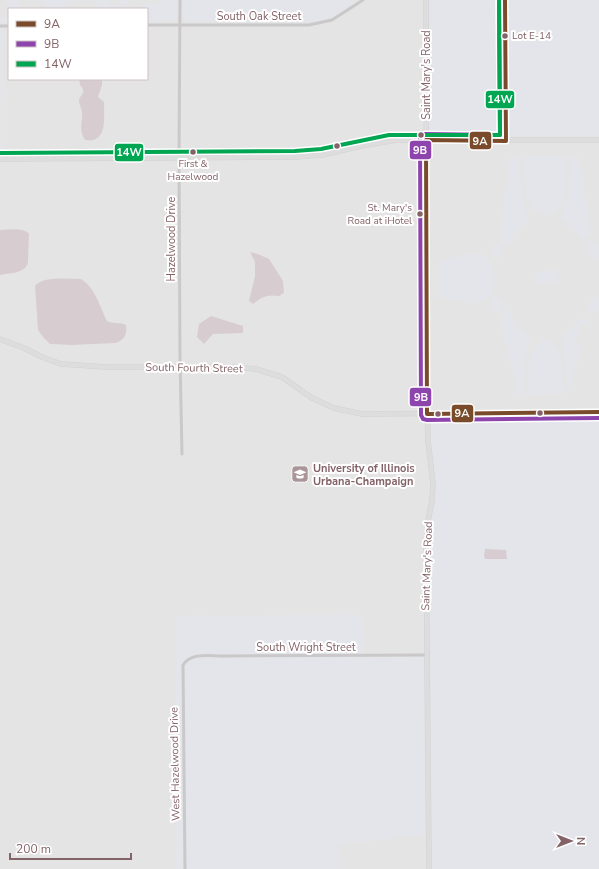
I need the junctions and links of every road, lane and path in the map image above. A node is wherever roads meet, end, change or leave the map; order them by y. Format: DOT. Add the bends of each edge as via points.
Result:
graph roads {
  1 [pos="180,0"];
  2 [pos="364,0"];
  3 [pos="426,0"];
  4 [pos="180,24"];
  5 [pos="148,25"];
  6 [pos="426,140"];
  7 [pos="599,140"];
  8 [pos="179,158"];
  9 [pos="0,159"];
  10 [pos="0,339"];
  11 [pos="180,367"];
  12 [pos="599,412"];
  13 [pos="427,414"];
  14 [pos="182,454"];
  15 [pos="426,655"];
  16 [pos="186,660"];
  17 [pos="186,869"];
  18 [pos="429,869"];
  1 -- 4 [label="street, Hazelwood Drive"];
  2 -- 4 [label="street, South Oak Street" via="332,20 316,24"];
  3 -- 6 [label="street, Saint Mary's Road"];
  4 -- 5 [label="street, South Oak Street"];
  4 -- 8 [label="street, Hazelwood Drive"];
  6 -- 7 [label="street"];
  6 -- 8 [label="street" via="390,141 309,157"];
  6 -- 13 [label="street, Saint Mary's Road"];
  8 -- 9 [label="street"];
  8 -- 11 [label="street, Hazelwood Drive"];
  10 -- 11 [label="street, South Fourth Street" via="61,364"];
  11 -- 13 [label="street, South Fourth Street" via="256,369 282,377 312,398 351,412"];
  11 -- 14 [label="street, Hazelwood Drive"];
  12 -- 13 [label="street, South Fourth Street"];
  13 -- 15 [label="street, Saint Mary's Road" via="433,484 426,544"];
  15 -- 16 [label="street, South Wright Street" via="197,656"];
  15 -- 18 [label="street, Saint Mary's Road"];
  16 -- 17 [label="street, West Hazelwood Drive" via="183,665"];
}
